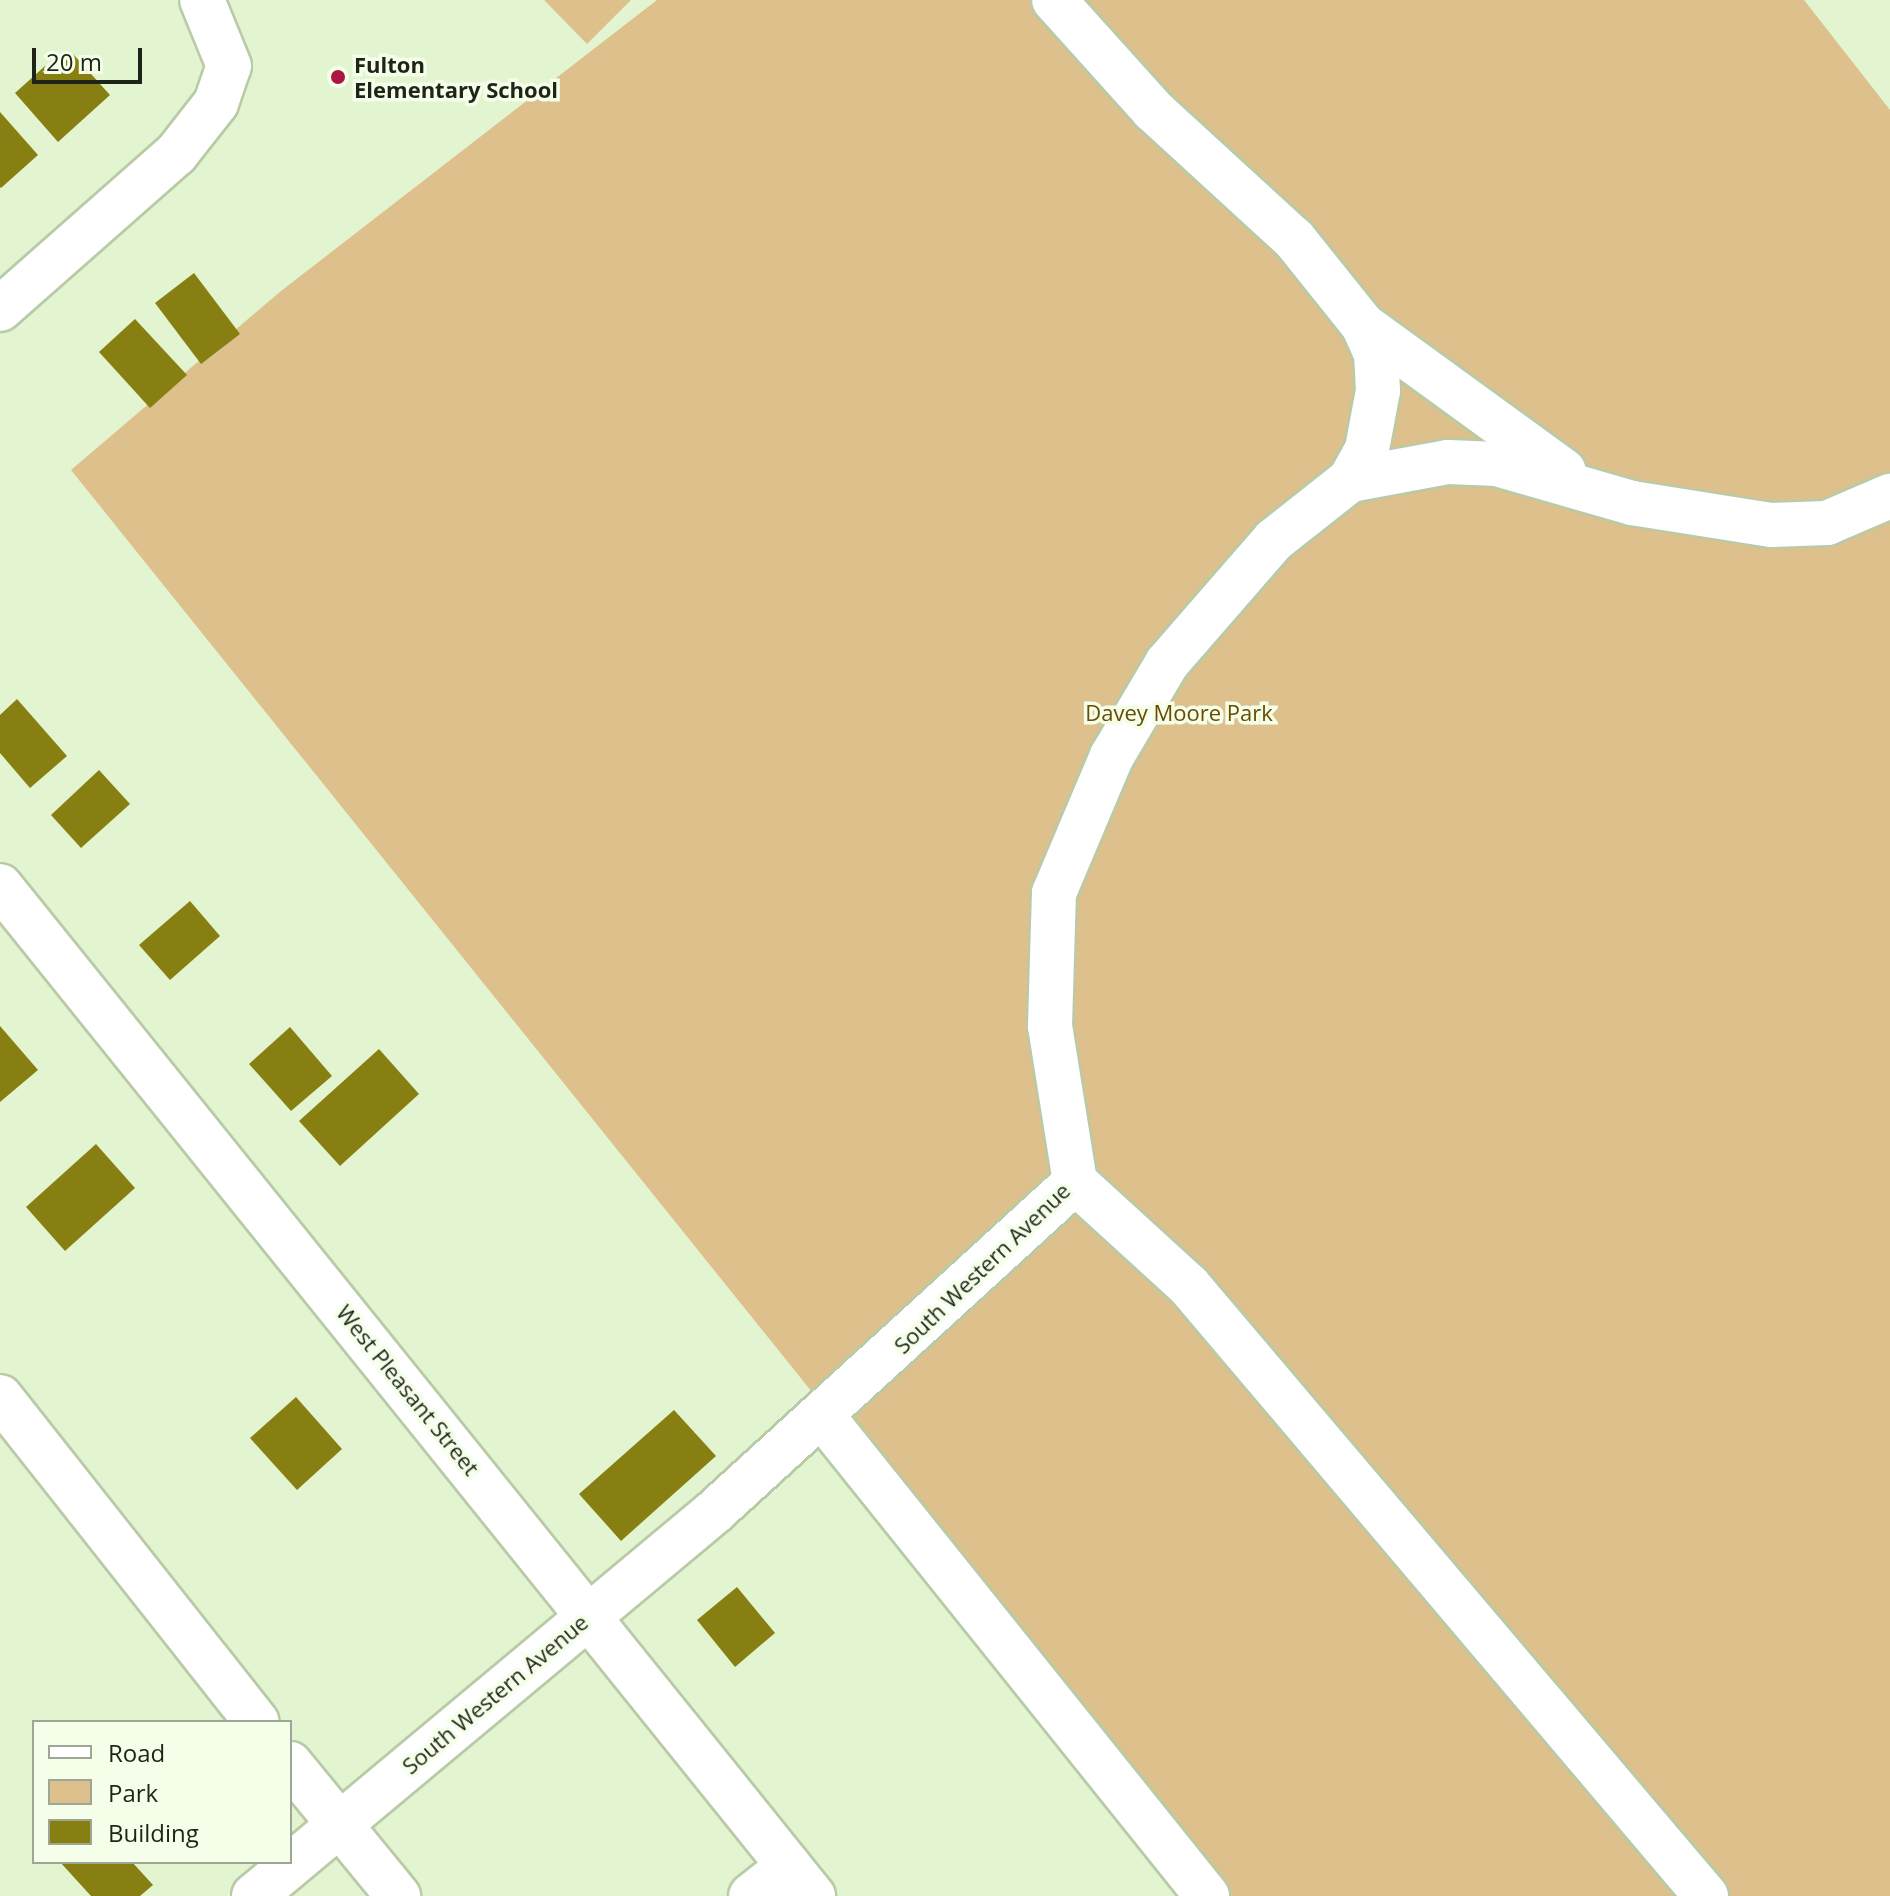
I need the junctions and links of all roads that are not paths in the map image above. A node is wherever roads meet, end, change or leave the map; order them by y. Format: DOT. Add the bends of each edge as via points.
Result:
graph roads {
  1 [pos="202,0"];
  2 [pos="1054,0"];
  3 [pos="0,309"];
  4 [pos="1363,325"];
  5 [pos="1350,480"];
  6 [pos="1592,490"];
  7 [pos="1890,496"];
  8 [pos="0,886"];
  9 [pos="1075,1182"];
  10 [pos="0,1397"];
  11 [pos="823,1417"];
  12 [pos="590,1615"];
  13 [pos="255,1720"];
  14 [pos="292,1766"];
  15 [pos="339,1825"];
  16 [pos="801,1881"];
  17 [pos="254,1896"];
  18 [pos="398,1896"];
  19 [pos="751,1896"];
  20 [pos="1207,1896"];
  21 [pos="1706,1896"];
  1 -- 3 [label="street" via="229,66 216,103 176,154"];
  2 -- 4 [label="street" via="1153,110 1294,239"];
  4 -- 5 [label="street" via="1376,354 1378,391 1367,449"];
  4 -- 6 [label="street"];
  5 -- 6 [label="street, South Western Avenue" via="1448,462 1497,464"];
  5 -- 9 [label="street, South Western Avenue" via="1274,540 1194,628 1112,756 1072,839 1048,947 1050,1026"];
  6 -- 7 [label="street, South Western Avenue" via="1771,525 1827,523"];
  8 -- 12 [label="street, West Pleasant Street"];
  9 -- 11 [label="street, South Western Avenue"];
  9 -- 21 [label="street" via="1189,1286"];
  10 -- 13 [label="street"];
  11 -- 12 [label="street, South Western Avenue"];
  11 -- 20 [label="street"];
  12 -- 15 [label="street, South Western Avenue"];
  12 -- 16 [label="street, West Pleasant Street"];
  14 -- 15 [label="street"];
  15 -- 17 [label="street, South Western Avenue"];
  15 -- 18 [label="street"];
  16 -- 19 [label="street"];
}
